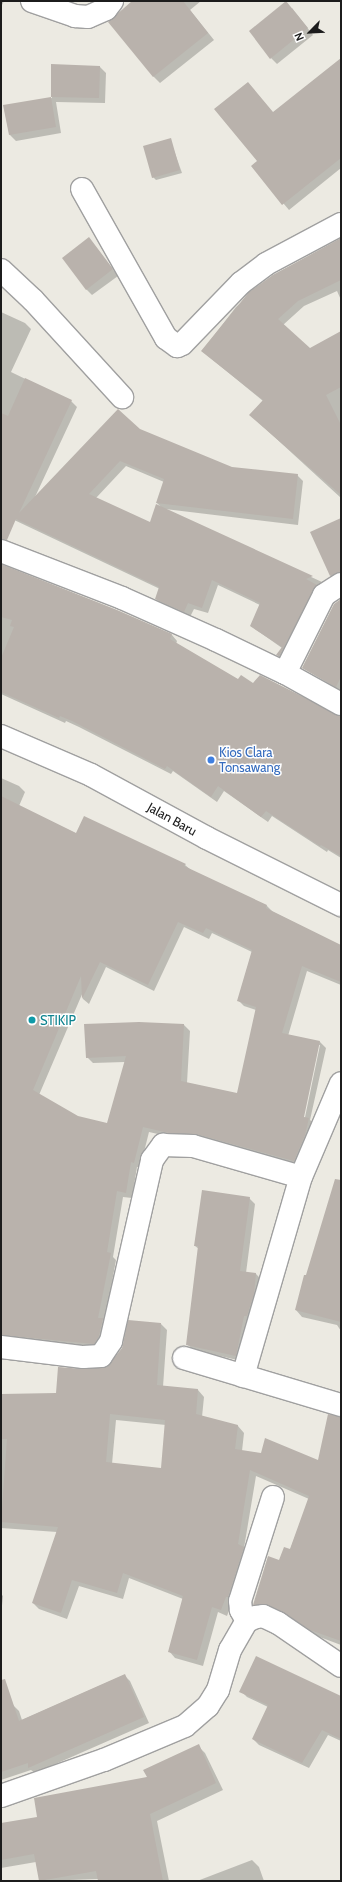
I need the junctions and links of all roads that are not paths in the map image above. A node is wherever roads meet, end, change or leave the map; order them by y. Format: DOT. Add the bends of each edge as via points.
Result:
graph roads {
  1 [pos="32,1"];
  2 [pos="112,1"];
  3 [pos="82,189"];
  4 [pos="341,224"];
  5 [pos="1,270"];
  6 [pos="122,397"];
  7 [pos="1,551"];
  8 [pos="341,584"];
  9 [pos="285,673"];
  10 [pos="341,704"];
  11 [pos="1,736"];
  12 [pos="341,905"];
  13 [pos="341,1082"];
  14 [pos="301,1177"];
  15 [pos="1,1347"];
  16 [pos="184,1358"];
  17 [pos="243,1376"];
  18 [pos="341,1405"];
  19 [pos="273,1497"];
  20 [pos="247,1621"];
  21 [pos="341,1666"];
  22 [pos="1,1796"];
  1 -- 2 [label="street" via="75,16 88,17 106,9"];
  3 -- 4 [label="street" via="166,338 177,346 182,344 247,278 303,243"];
  5 -- 6 [label="street" via="33,300"];
  7 -- 9 [label="street" via="122,598"];
  8 -- 9 [label="street" via="324,595"];
  9 -- 10 [label="street"];
  11 -- 12 [label="street, Jalan Baru" via="91,775 207,838"];
  13 -- 14 [label="street"];
  14 -- 15 [label="street" via="193,1146 163,1145 152,1160 111,1341 105,1352 101,1356 83,1358"];
  14 -- 17 [label="street"];
  16 -- 17 [label="street"];
  17 -- 18 [label="street"];
  19 -- 20 [label="street" via="240,1601 241,1610"];
  20 -- 21 [label="street" via="263,1616 278,1623"];
  20 -- 22 [label="street" via="230,1650 218,1690 208,1706 185,1726 104,1760"];
}
